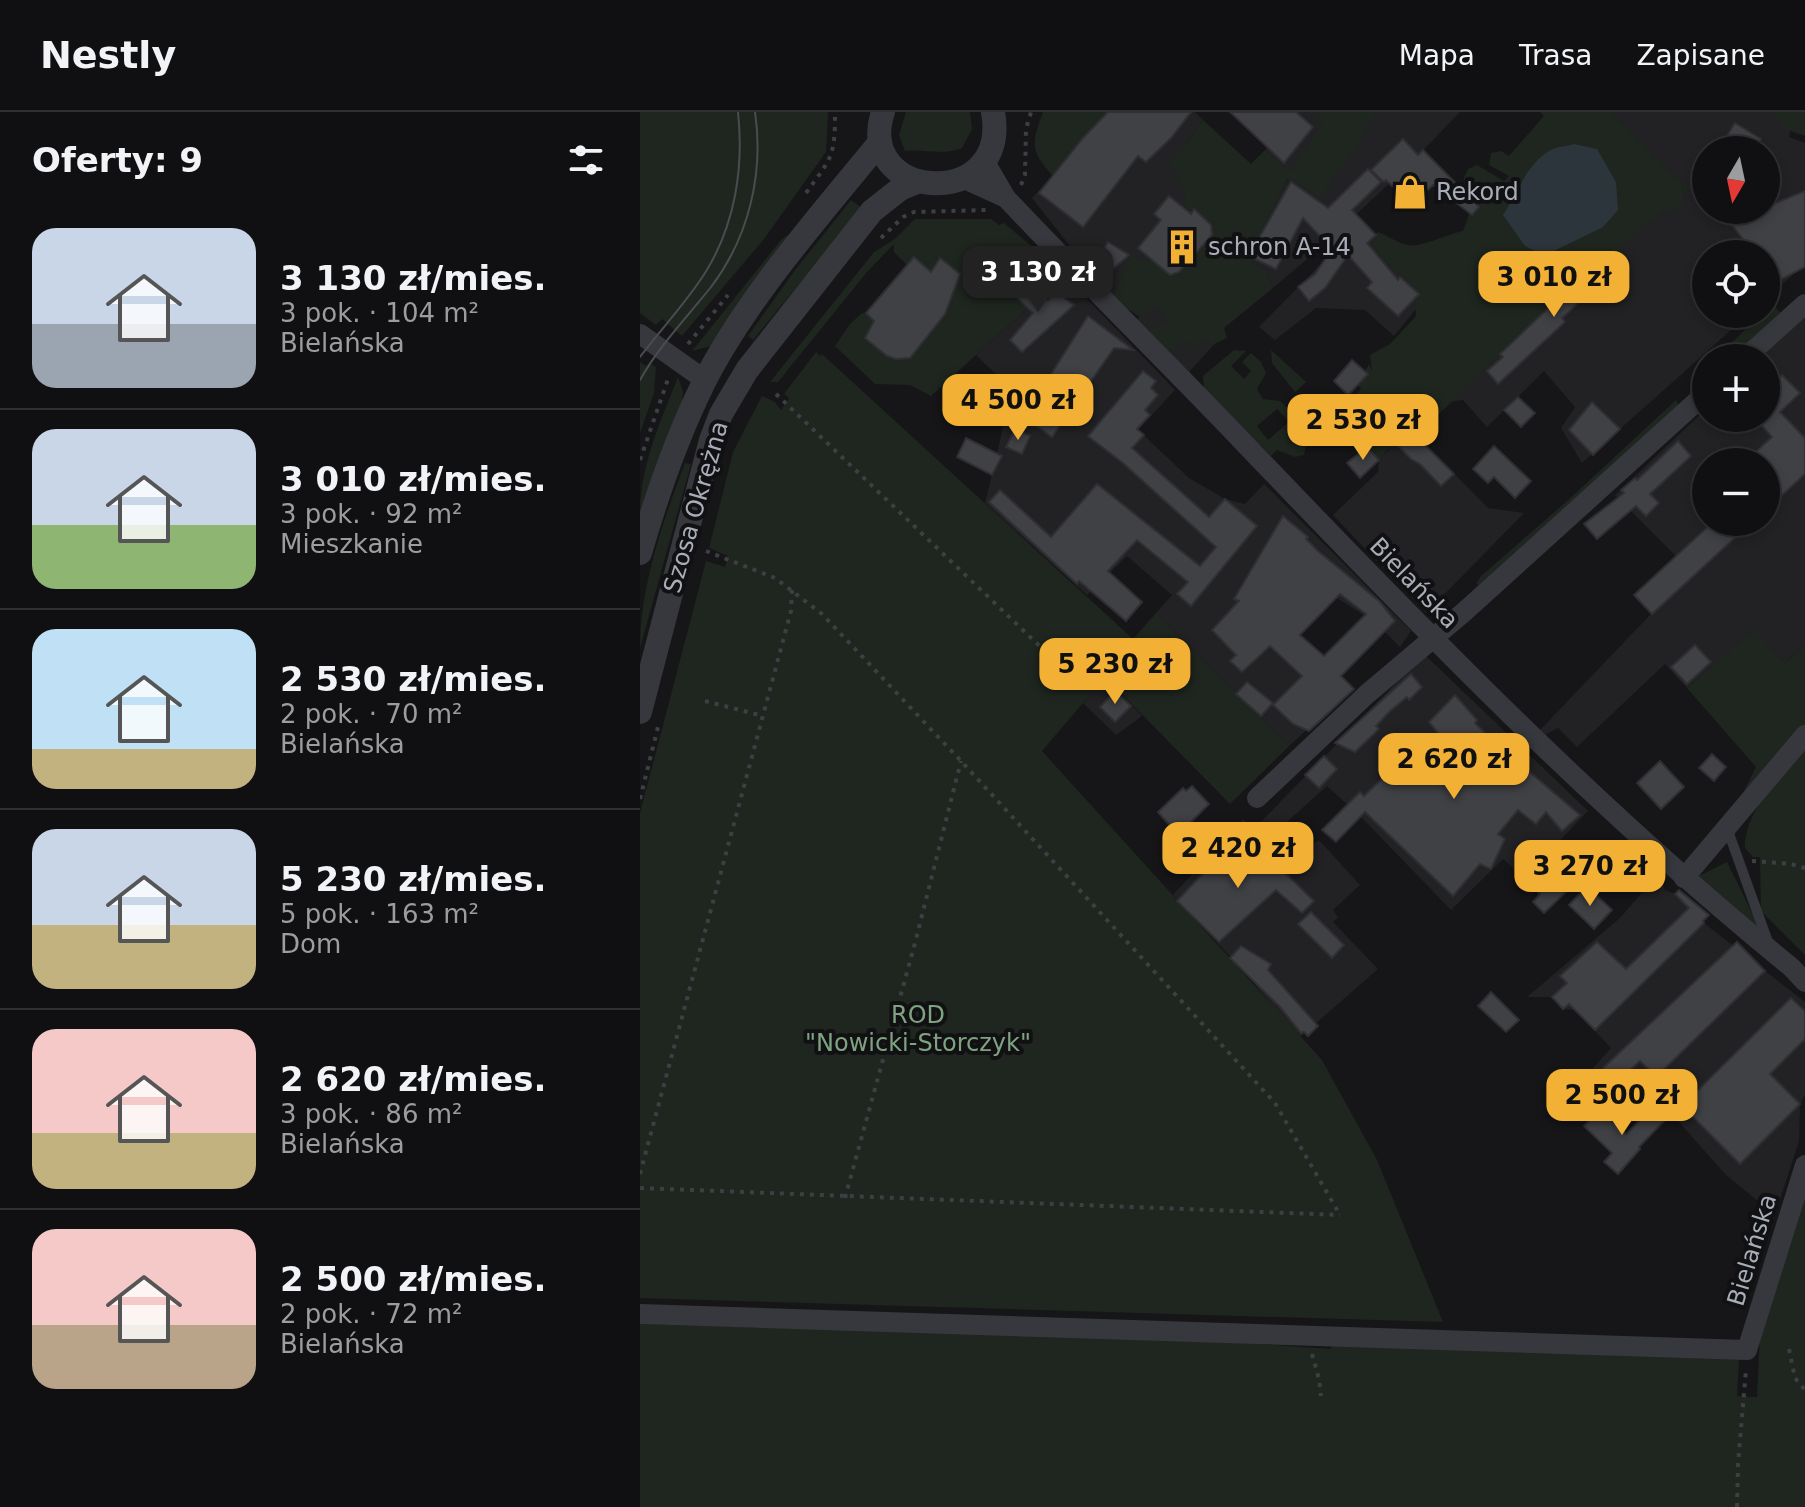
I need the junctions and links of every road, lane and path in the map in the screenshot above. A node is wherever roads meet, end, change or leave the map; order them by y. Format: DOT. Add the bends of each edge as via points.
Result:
graph roads {
  1 [pos="835,112"];
  2 [pos="883,112"];
  3 [pos="1003,112"];
  4 [pos="1031,112"];
  5 [pos="994,124"];
  6 [pos="1026,129"];
  7 [pos="880,142"];
  8 [pos="985,162"];
  9 [pos="964,179"];
  10 [pos="924,182"];
  11 [pos="1006,198"];
  12 [pos="801,200"];
  13 [pos="888,234"];
  14 [pos="875,242"];
  15 [pos="737,284"];
  16 [pos="1805,304"];
  17 [pos="640,334"];
  18 [pos="1761,344"];
  19 [pos="684,349"];
  20 [pos="671,371"];
  21 [pos="705,380"];
  22 [pos="776,394"];
  23 [pos="1692,406"];
  24 [pos="640,460"];
  25 [pos="702,549"];
  26 [pos="640,553"];
  27 [pos="792,590"];
  28 [pos="1431,638"];
  29 [pos="1072,677"];
  30 [pos="705,701"];
  31 [pos="650,715"];
  32 [pos="763,716"];
  33 [pos="1805,735"];
  34 [pos="961,761"];
  35 [pos="1257,798"];
  36 [pos="640,799"];
  37 [pos="1727,828"];
  38 [pos="1738,860"];
  39 [pos="1805,868"];
  40 [pos="1684,878"];
  41 [pos="1772,952"];
  42 [pos="1805,982"];
  43 [pos="1805,1165"];
  44 [pos="640,1174"];
  45 [pos="640,1188"];
  46 [pos="845,1198"];
  47 [pos="640,1314"];
  48 [pos="1306,1336"];
  49 [pos="1789,1349"];
  50 [pos="1747,1350"];
  51 [pos="1805,1390"];
  52 [pos="1321,1396"];
  53 [pos="1737,1507"];
  1 -- 12 [label="path" via="830,160"];
  2 -- 7 [label="street"];
  3 -- 5 [label="street"];
  4 -- 6 [label="path"];
  5 -- 8 [label="street"];
  7 -- 10 [label="street" via="893,168"];
  7 -- 21 [label="street, Szosa Okrężna" via="761,294"];
  8 -- 9 [label="street"];
  8 -- 11 [label="street, Bielańska"];
  9 -- 10 [label="street"];
  9 -- 11 [label="street, Bielańska"];
  10 -- 31 [label="street, Szosa Okrężna" via="900,189 872,211 734,390 711,440"];
  11 -- 28 [label="street, Bielańska"];
  13 -- 14 [label="path"];
  15 -- 19 [label="path"];
  16 -- 18 [label="street"];
  17 -- 21 [label="street"];
  20 -- 24 [label="path"];
  21 -- 26 [label="street, Szosa Okrężna" via="667,466"];
  22 -- 29 [label="path"];
  23 -- 28 [label="street"];
  25 -- 27 [label="path"];
  27 -- 32 [label="path"];
  27 -- 34 [label="path" via="822,614"];
  28 -- 35 [label="street"];
  28 -- 40 [label="street, Bielańska"];
  30 -- 32 [label="path"];
  31 -- 36 [label="path"];
  32 -- 44 [label="path"];
  33 -- 37 [label="street"];
  34 -- 46 [label="path"];
  34 -- 46 [label="path" via="1275,1103 1340,1215"];
  37 -- 38 [label="lane"];
  37 -- 40 [label="street"];
  38 -- 39 [label="path"];
  38 -- 41 [label="lane"];
  40 -- 41 [label="street, Bielańska"];
  41 -- 42 [label="street, Bielańska"];
  43 -- 50 [label="street, Bielańska"];
  45 -- 46 [label="path"];
  47 -- 48 [label="street"];
  48 -- 50 [label="street"];
  48 -- 52 [label="path"];
  49 -- 51 [label="path" via="1795,1378"];
  50 -- 53 [label="path"];
}
